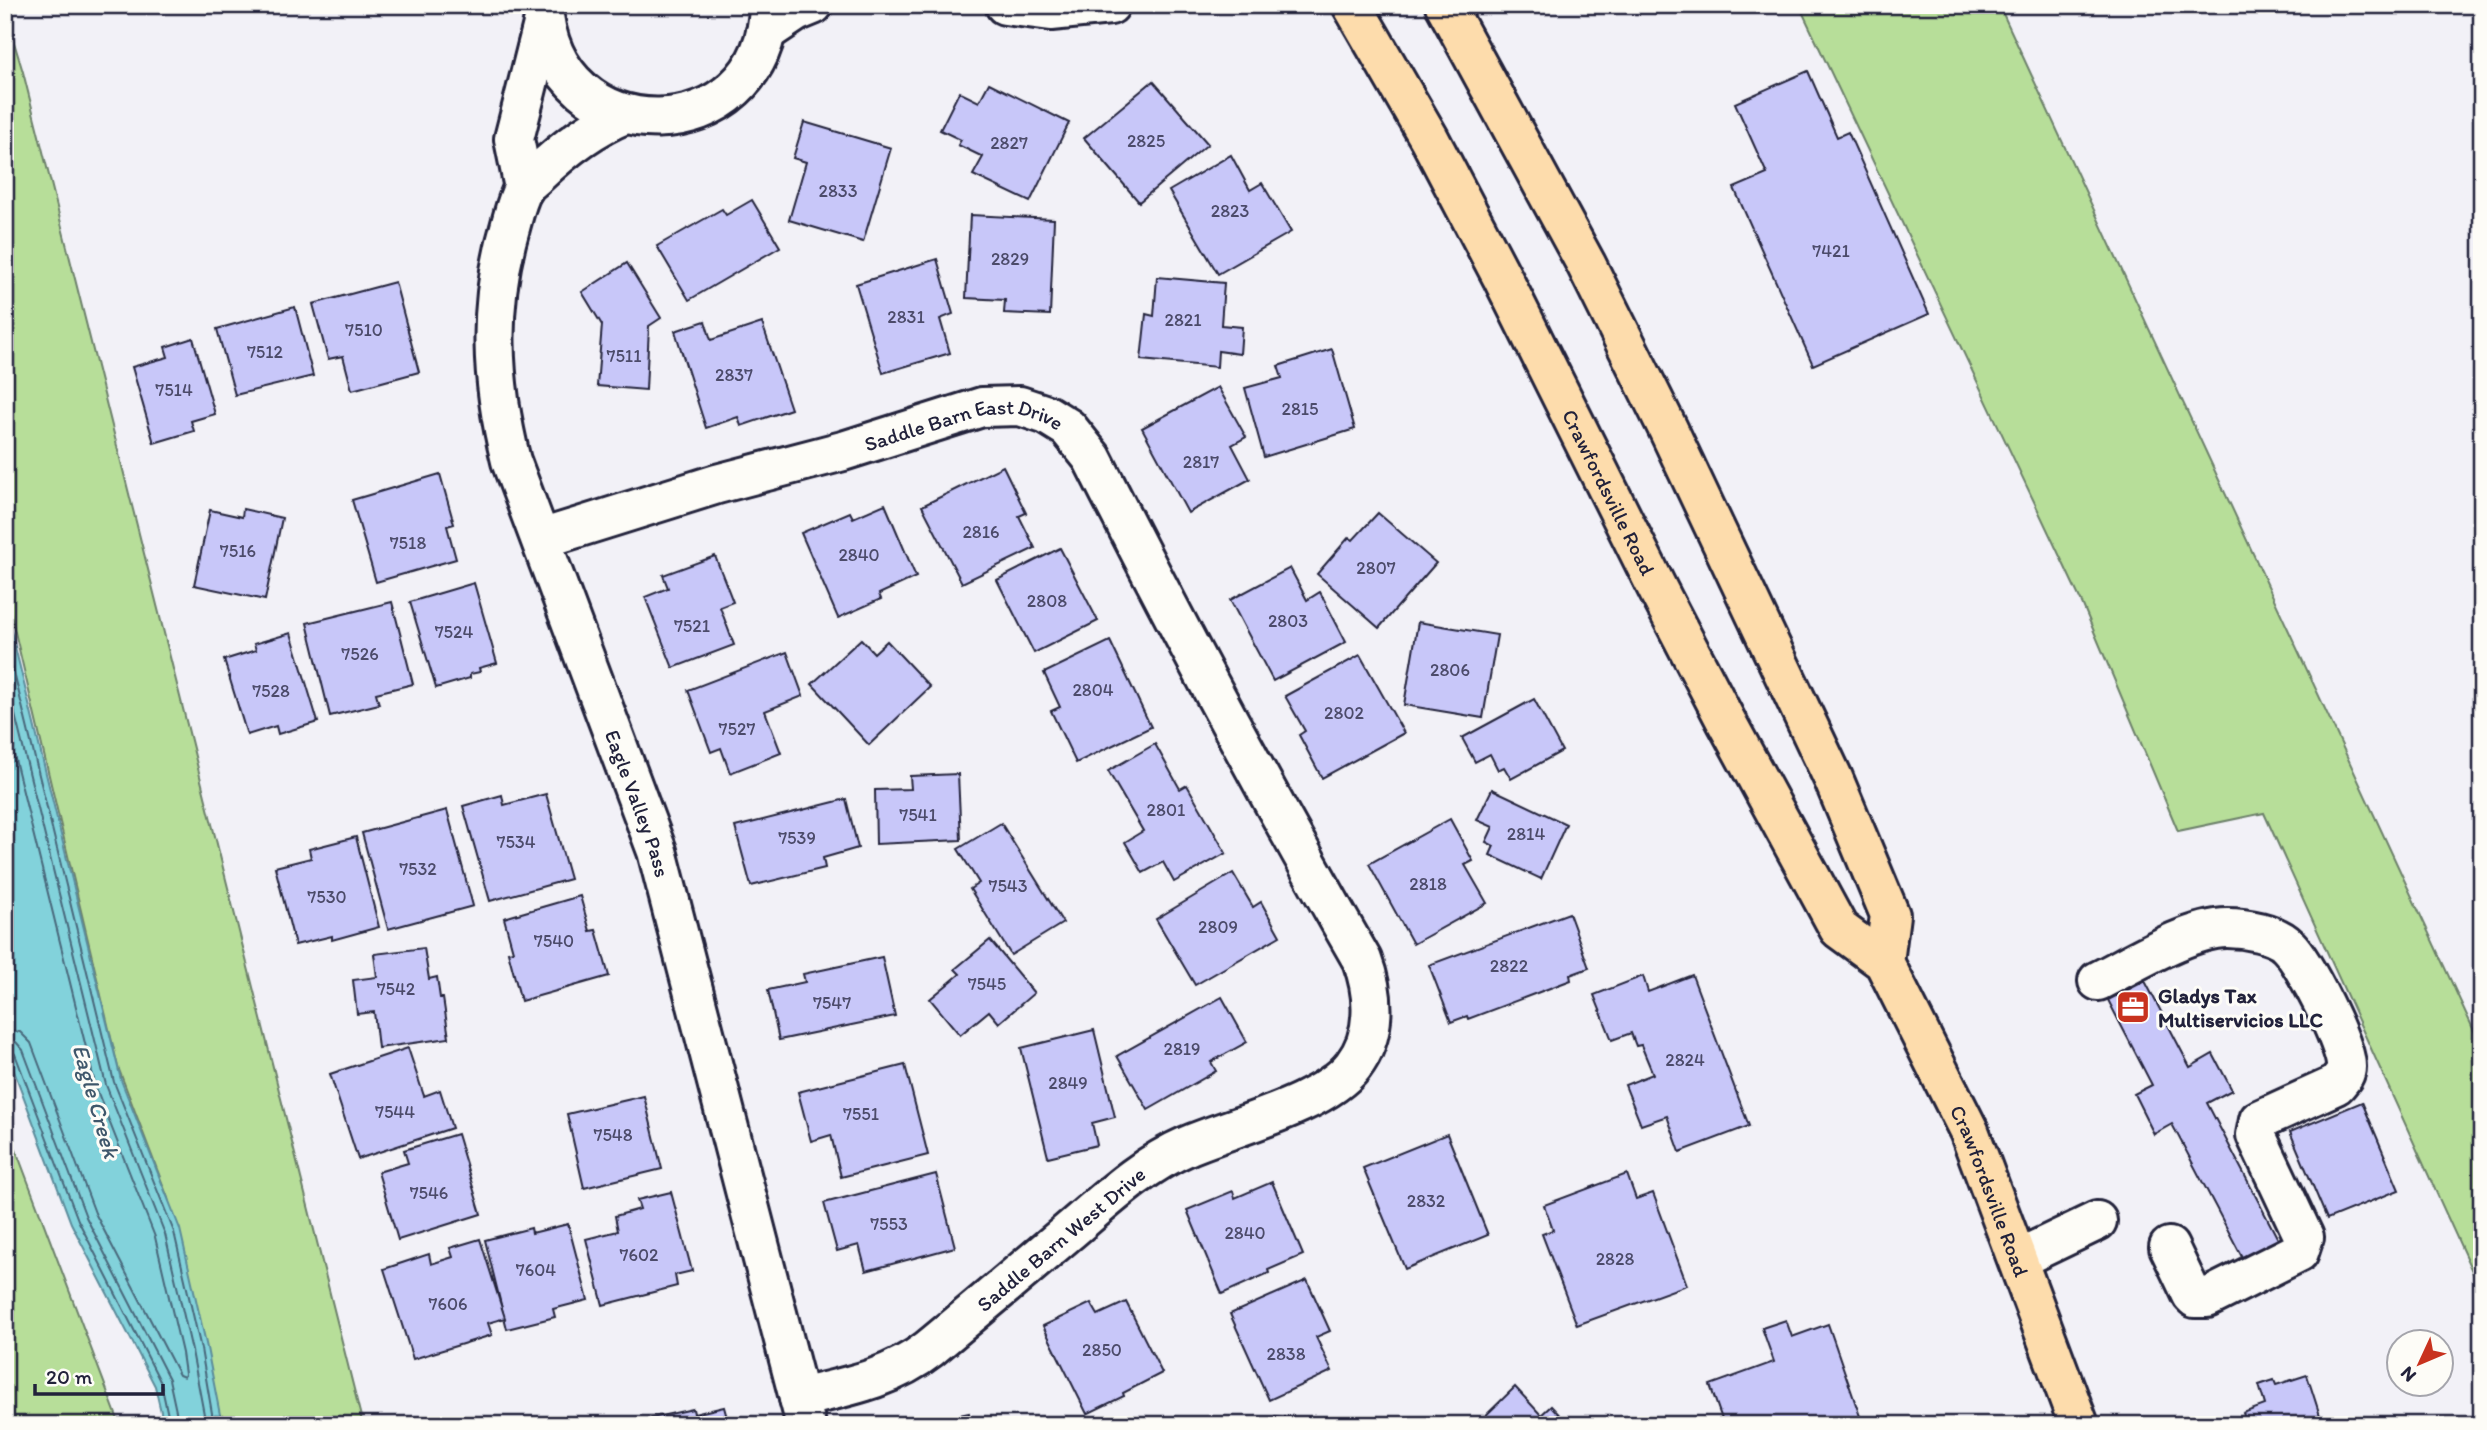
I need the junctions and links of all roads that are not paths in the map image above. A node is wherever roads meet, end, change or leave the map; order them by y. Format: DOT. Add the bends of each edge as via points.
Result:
graph roads {
  1 [pos="813,5"];
  2 [pos="1005,5"];
  3 [pos="1110,5"];
  4 [pos="1352,5"];
  5 [pos="1446,5"];
  6 [pos="543,12"];
  7 [pos="768,19"];
  8 [pos="625,114"];
  9 [pos="524,188"];
  10 [pos="541,539"];
  11 [pos="1227,719"];
  12 [pos="1884,962"];
  13 [pos="2098,981"];
  14 [pos="2097,1221"];
  15 [pos="2169,1247"];
  16 [pos="2018,1259"];
  17 [pos="803,1411"];
  18 [pos="2079,1425"];
  1 -- 7 [label="street"];
  2 -- 3 [label="street" via="1051,11"];
  4 -- 12 [label="main road, Crawfordsville Road" via="1429,138 1690,650 1839,929"];
  5 -- 12 [label="main road" via="1592,276 1833,778 1890,915"];
  6 -- 8 [label="street" via="554,56 577,86 607,108"];
  6 -- 9 [label="street" via="514,139"];
  7 -- 8 [label="street" via="756,58 740,82 707,107 667,118"];
  8 -- 9 [label="street, Eagle Valley Pass" via="587,133"];
  9 -- 10 [label="street, Eagle Valley Pass" via="498,275 493,364 511,461"];
  10 -- 11 [label="street, Saddle Barn East Drive" via="982,407 1020,406 1068,428 1085,447"];
  10 -- 17 [label="street, Eagle Valley Pass" via="657,851"];
  11 -- 17 [label="street, Saddle Barn West Drive" via="1365,967 1373,1012 1353,1065 1322,1093 1184,1147 1141,1171 929,1349 905,1366"];
  12 -- 16 [label="main road, Crawfordsville Road" via="1969,1131"];
  13 -- 15 [label="street" via="2209,930 2241,929 2272,937 2289,946 2316,989 2346,1059 2344,1077 2336,1085 2259,1120 2256,1126 2256,1135 2304,1237 2299,1252 2200,1299 2192,1295"];
  14 -- 16 [label="street"];
  16 -- 18 [label="main road, Crawfordsville Road"];
}
